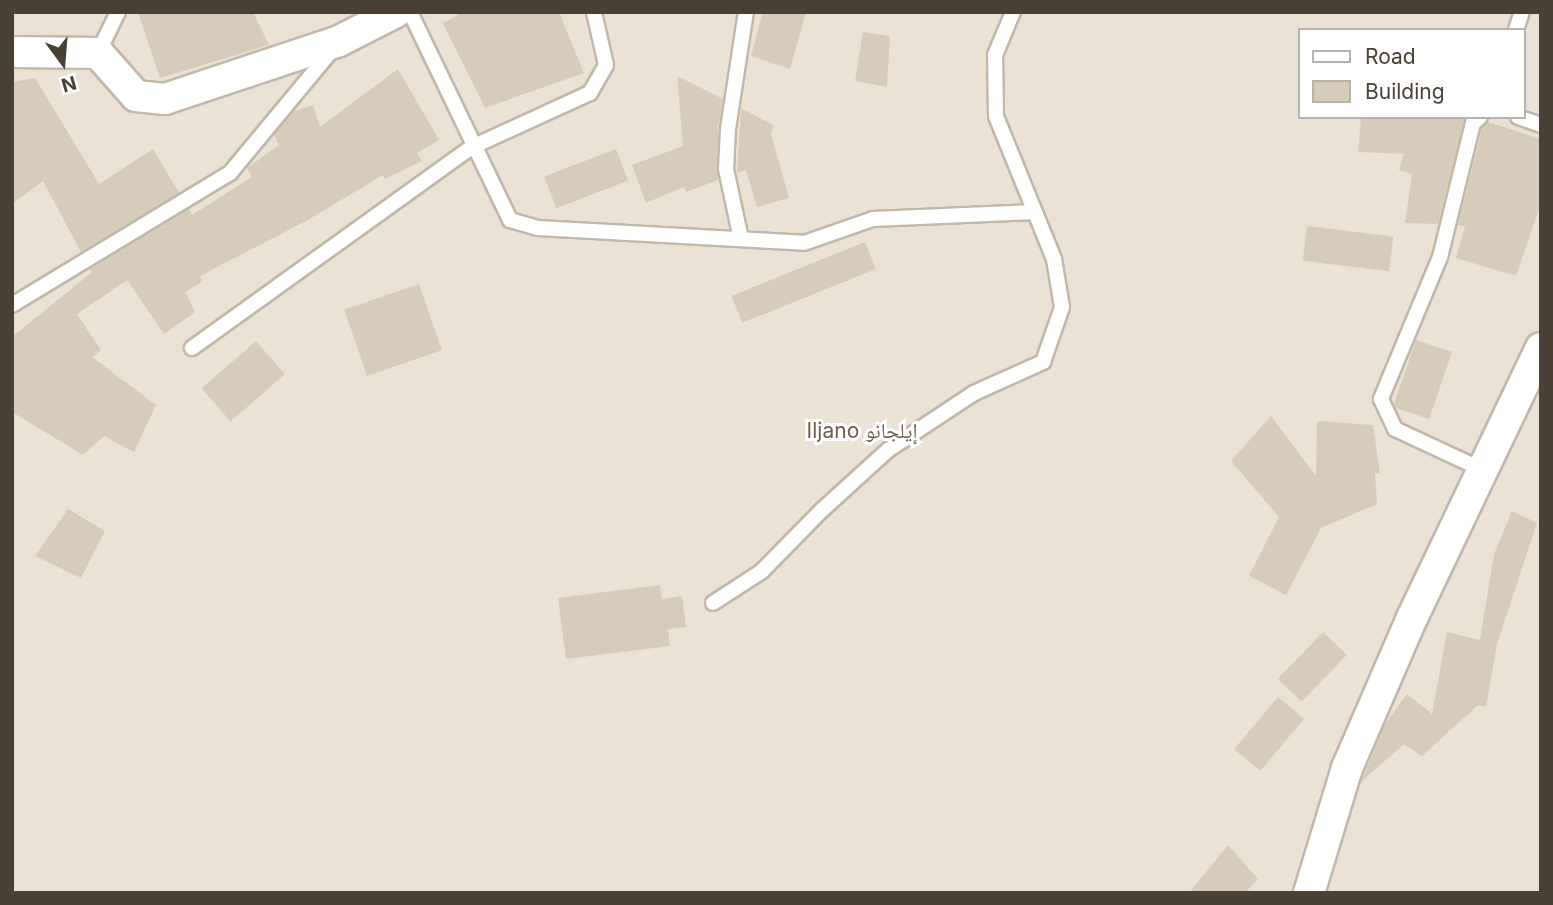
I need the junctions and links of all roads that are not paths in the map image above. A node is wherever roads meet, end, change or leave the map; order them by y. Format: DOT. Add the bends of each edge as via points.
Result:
graph roads {
  1 [pos="118,12"];
  2 [pos="396,12"];
  3 [pos="410,12"];
  4 [pos="594,12"];
  5 [pos="746,12"];
  6 [pos="1013,12"];
  7 [pos="339,41"];
  8 [pos="12,52"];
  9 [pos="98,53"];
  10 [pos="1478,119"];
  11 [pos="1524,119"];
  12 [pos="1541,125"];
  13 [pos="472,147"];
  14 [pos="1035,212"];
  15 [pos="741,239"];
  16 [pos="12,305"];
  17 [pos="192,348"];
  18 [pos="1541,348"];
  19 [pos="1483,470"];
  20 [pos="713,603"];
  21 [pos="1309,893"];
  1 -- 9 [label="lane"];
  2 -- 7 [label="street"];
  3 -- 13 [label="lane"];
  4 -- 13 [label="lane" via="606,65 590,93"];
  5 -- 15 [label="lane" via="727,129 726,169"];
  6 -- 14 [label="lane" via="995,55 996,116"];
  7 -- 9 [label="street" via="165,99 135,96"];
  7 -- 16 [label="lane" via="230,173"];
  8 -- 9 [label="street"];
  10 -- 19 [label="lane" via="1440,257 1381,399 1395,429"];
  11 -- 12 [label="lane"];
  13 -- 15 [label="lane" via="510,220 538,228"];
  13 -- 17 [label="lane"];
  14 -- 15 [label="lane" via="873,219 804,243"];
  14 -- 20 [label="lane" via="1054,259 1062,307 1043,362 974,393 888,450 762,571"];
  18 -- 19 [label="street"];
  19 -- 21 [label="street" via="1347,768"];
}
